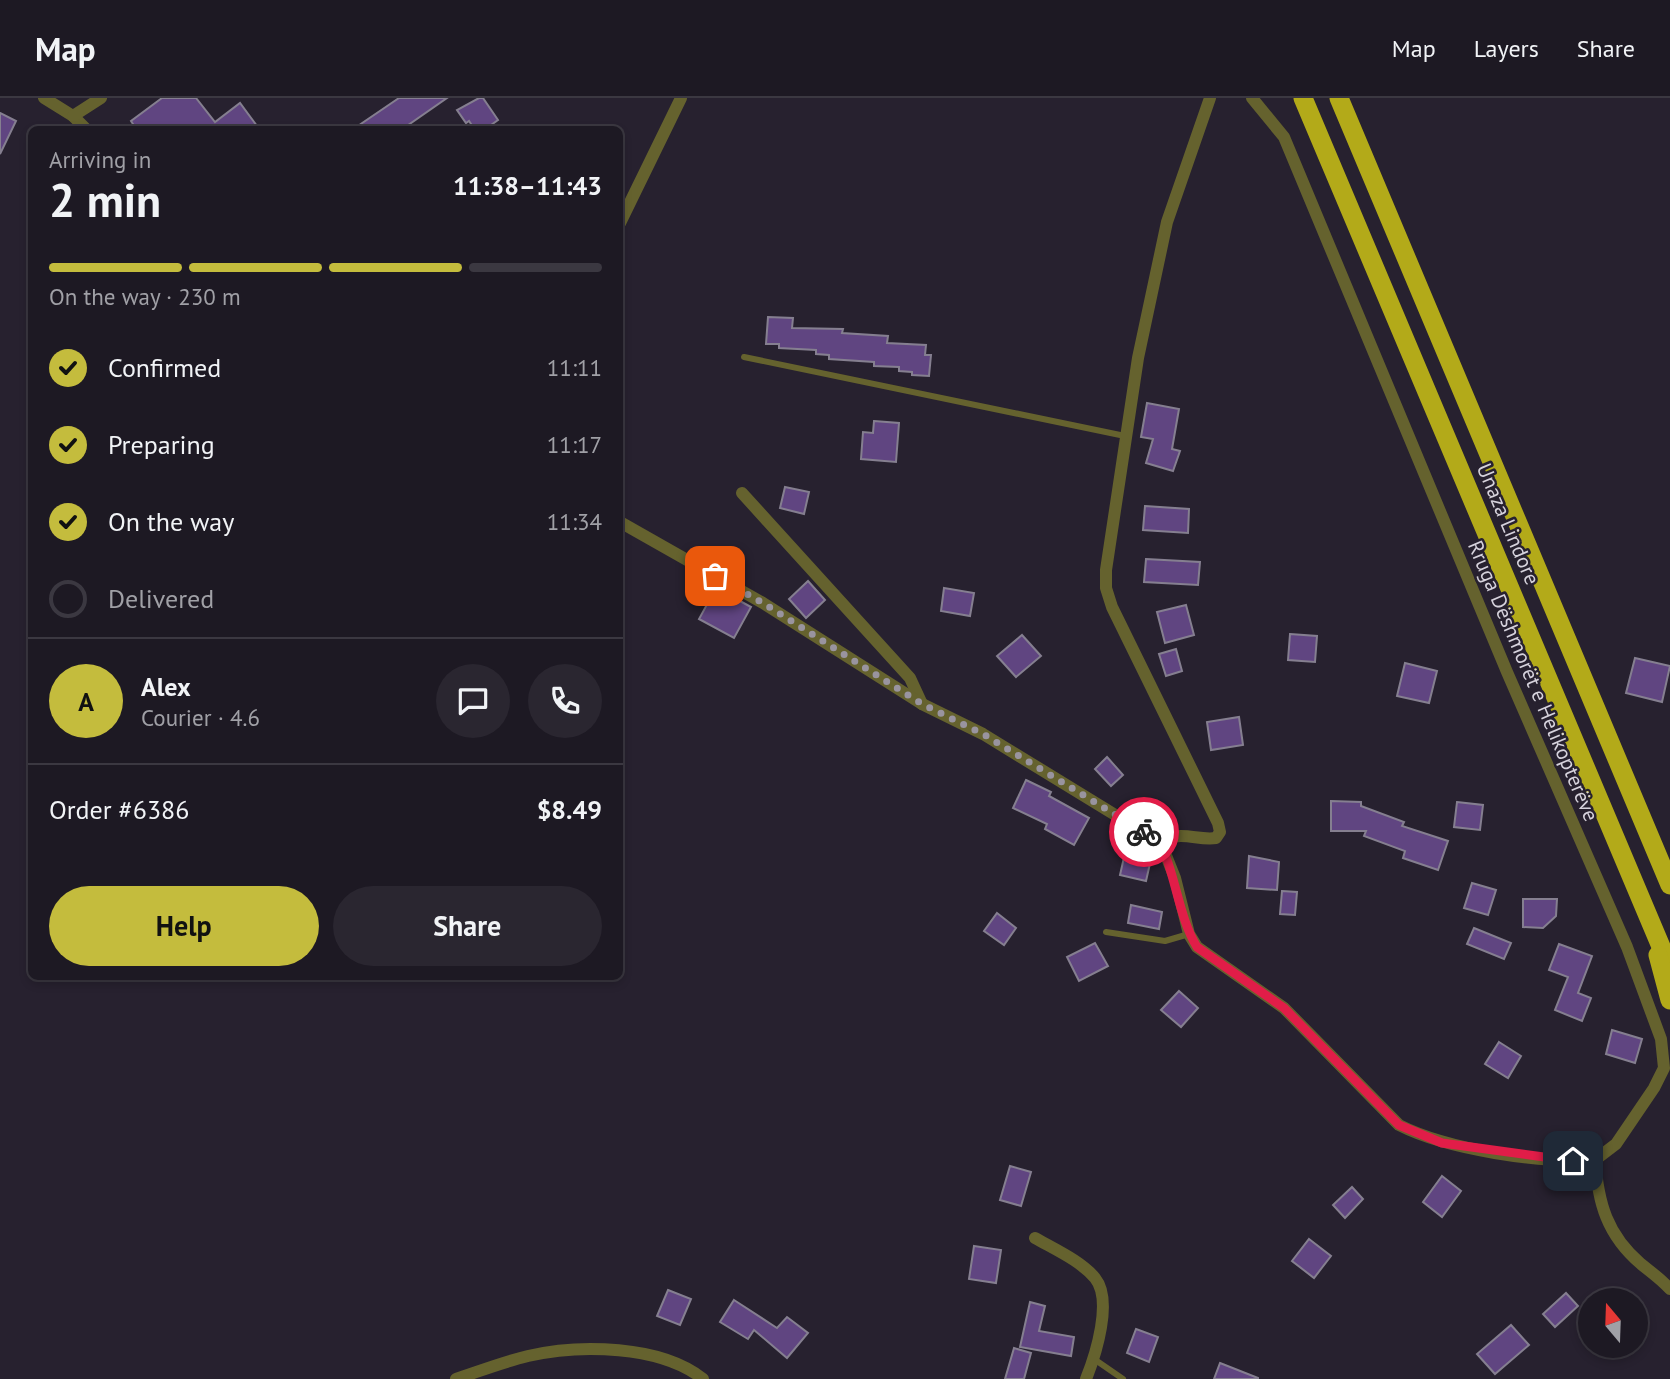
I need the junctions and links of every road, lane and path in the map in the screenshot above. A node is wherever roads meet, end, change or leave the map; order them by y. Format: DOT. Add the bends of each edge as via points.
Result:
graph roads {
  1 [pos="44,98"];
  2 [pos="102,98"];
  3 [pos="681,98"];
  4 [pos="1252,98"];
  5 [pos="1303,98"];
  6 [pos="1339,98"];
  7 [pos="1209,100"];
  8 [pos="73,116"];
  9 [pos="83,126"];
  10 [pos="623,217"];
  11 [pos="744,356"];
  12 [pos="1125,436"];
  13 [pos="742,493"];
  14 [pos="623,524"];
  15 [pos="922,704"];
  16 [pos="1161,843"];
  17 [pos="1670,885"];
  18 [pos="1653,930"];
  19 [pos="1106,932"];
  20 [pos="1188,933"];
  21 [pos="1670,968"];
  22 [pos="1670,1000"];
  23 [pos="1595,1160"];
  24 [pos="1035,1238"];
  25 [pos="1646,1268"];
  26 [pos="1670,1272"];
  27 [pos="1670,1289"];
  28 [pos="1094,1359"];
  29 [pos="456,1379"];
  30 [pos="704,1379"];
  31 [pos="1086,1379"];
  32 [pos="1123,1379"];
  1 -- 8 [label="street"];
  2 -- 8 [label="street"];
  3 -- 10 [label="street"];
  4 -- 23 [label="street, Rruga Dëshmorët e Helikopterëve" via="1284,138 1627,947 1661,1039 1664,1068 1654,1088 1616,1144"];
  5 -- 18 [label="highway, Unaza Lindore"];
  6 -- 17 [label="highway, Unaza Lindore"];
  7 -- 12 [label="street" via="1167,222"];
  8 -- 9 [label="street"];
  11 -- 12 [label="lane"];
  12 -- 16 [label="street" via="1106,588 1220,832 1216,838 1180,835"];
  13 -- 15 [label="street" via="910,678"];
  14 -- 15 [label="street" via="763,603"];
  15 -- 16 [label="street" via="983,734"];
  16 -- 20 [label="street"];
  18 -- 21 [label="highway, Unaza Lindore"];
  18 -- 22 [label="highway"];
  19 -- 20 [label="lane" via="1165,941"];
  20 -- 23 [label="street" via="1197,947 1284,1008 1399,1125 1422,1137 1472,1148"];
  23 -- 25 [label="street" via="1607,1224"];
  24 -- 28 [label="street" via="1079,1265 1101,1287 1104,1303"];
  25 -- 26 [label="street"];
  25 -- 27 [label="street"];
  28 -- 31 [label="street"];
  28 -- 32 [label="lane"];
  29 -- 30 [label="street" via="530,1355 578,1350 648,1353"];
}
